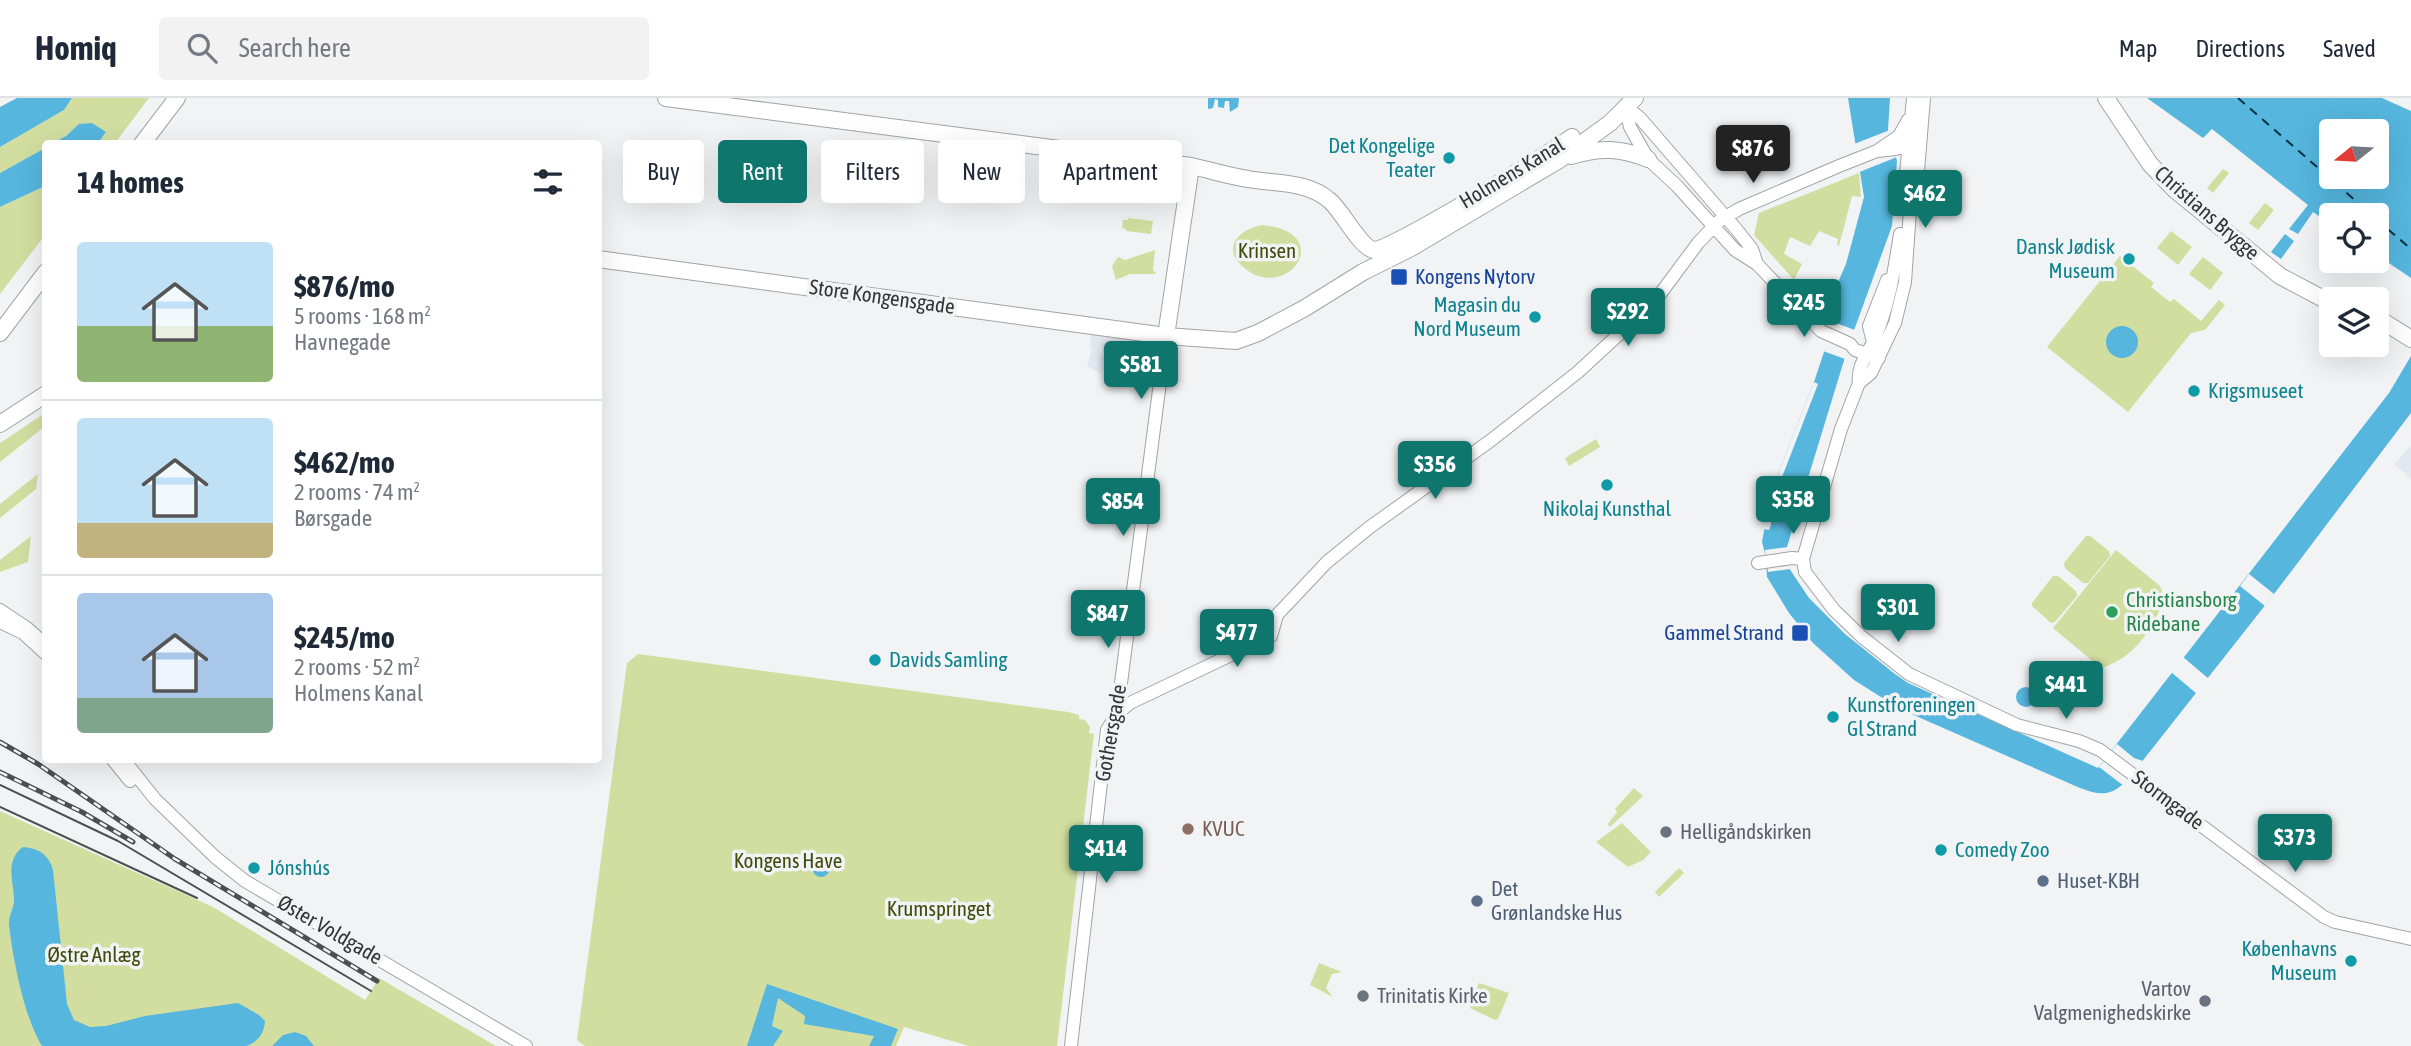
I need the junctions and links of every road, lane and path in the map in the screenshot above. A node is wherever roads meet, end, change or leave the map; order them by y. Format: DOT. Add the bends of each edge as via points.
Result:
graph roads {
  1 [pos="177,98"];
  2 [pos="666,98"];
  3 [pos="1913,98"];
  4 [pos="1924,98"];
  5 [pos="2106,98"];
  6 [pos="2113,98"];
  7 [pos="1630,102"];
  8 [pos="1912,114"];
  9 [pos="145,140"];
  10 [pos="1914,142"];
  11 [pos="1893,144"];
  12 [pos="1648,159"];
  13 [pos="1559,160"];
  14 [pos="1191,166"];
  15 [pos="1726,216"];
  16 [pos="1713,226"];
  17 [pos="1406,245"];
  18 [pos="1370,249"];
  19 [pos="602,260"];
  20 [pos="1757,264"];
  21 [pos="42,277"];
  22 [pos="1351,278"];
  23 [pos="2319,289"];
  24 [pos="2319,297"];
  25 [pos="2389,326"];
  26 [pos="2389,330"];
  27 [pos="0,333"];
  28 [pos="1166,336"];
  29 [pos="2408,338"];
  30 [pos="1873,341"];
  31 [pos="1888,342"];
  32 [pos="1850,344"];
  33 [pos="1873,356"];
  34 [pos="42,397"];
  35 [pos="0,424"];
  36 [pos="1803,559"];
  37 [pos="1762,562"];
  38 [pos="0,610"];
  39 [pos="0,622"];
  40 [pos="42,641"];
  41 [pos="42,650"];
  42 [pos="1117,714"];
  43 [pos="116,763"];
  44 [pos="126,763"];
  45 [pos="155,799"];
  46 [pos="2411,939"];
  47 [pos="522,1045"];
  48 [pos="1071,1046"];
  1 -- 9 [label="main road"];
  2 -- 14 [label="main road"];
  3 -- 8 [label="street"];
  4 -- 10 [label="street"];
  5 -- 24 [label="main road, Christians Brygge" via="2150,164 2174,189 2280,276"];
  6 -- 23 [label="main road, Christians Brygge" via="2157,164 2179,188 2281,270"];
  7 -- 12 [label="street" via="1630,127"];
  7 -- 13 [label="main road, Holmens Kanal"];
  7 -- 15 [label="street"];
  7 -- 17 [label="main road, Holmens Kanal"];
  8 -- 10 [label="street"];
  8 -- 11 [label="street"];
  10 -- 11 [label="street"];
  10 -- 30 [label="street" via="1891,294"];
  10 -- 31 [label="street" via="1917,183 1911,196 1905,282"];
  11 -- 15 [label="street"];
  12 -- 13 [label="main road" via="1608,148"];
  12 -- 16 [label="street"];
  13 -- 17 [label="main road, Holmens Kanal"];
  14 -- 18 [label="main road" via="1312,189 1333,203"];
  14 -- 28 [label="main road"];
  15 -- 16 [label="street"];
  15 -- 20 [label="street" via="1750,245"];
  16 -- 20 [label="street" via="1739,254"];
  16 -- 42 [label="street" via="1655,301 1578,372 1327,562 1277,615 1271,636 1130,703"];
  17 -- 18 [label="main road"];
  17 -- 22 [label="main road"];
  18 -- 22 [label="main road"];
  19 -- 28 [label="main road, Store Kongensgade"];
  20 -- 32 [label="street" via="1813,325"];
  21 -- 27 [label="main road"];
  22 -- 28 [label="main road" via="1305,308 1241,340"];
  25 -- 29 [label="main road"];
  26 -- 29 [label="main road"];
  28 -- 42 [label="street, Gothersgade"];
  30 -- 31 [label="street"];
  30 -- 32 [label="street"];
  30 -- 33 [label="street"];
  31 -- 33 [label="street"];
  32 -- 33 [label="street"];
  33 -- 36 [label="street" via="1858,372 1859,383"];
  34 -- 35 [label="main road"];
  36 -- 37 [label="street"];
  36 -- 46 [label="street, Stormgade" via="1808,576 1839,615 1909,674 2013,723 2108,755 2324,918"];
  38 -- 40 [label="street"];
  39 -- 41 [label="street" via="23,633"];
  42 -- 48 [label="street, Gothersgade" via="1107,730"];
  43 -- 45 [label="street, Øster Voldgade" via="133,784"];
  44 -- 45 [label="street, Øster Voldgade"];
  45 -- 47 [label="street, Øster Voldgade" via="244,881"];
}
